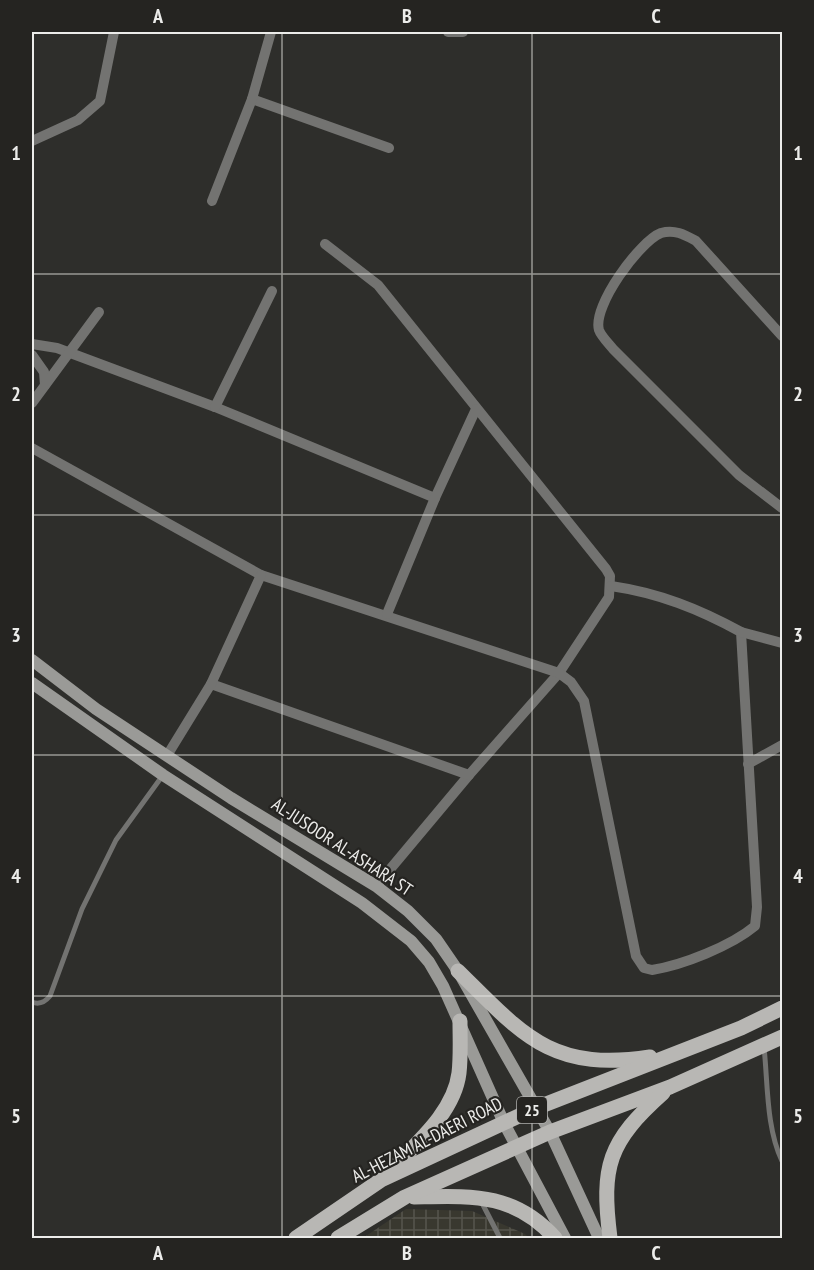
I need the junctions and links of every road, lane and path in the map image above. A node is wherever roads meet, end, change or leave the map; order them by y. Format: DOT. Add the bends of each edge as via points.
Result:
graph roads {
  1 [pos="114,32"];
  2 [pos="271,32"];
  3 [pos="448,32"];
  4 [pos="463,32"];
  5 [pos="252,99"];
  6 [pos="32,141"];
  7 [pos="389,148"];
  8 [pos="212,201"];
  9 [pos="325,244"];
  10 [pos="272,291"];
  11 [pos="99,312"];
  12 [pos="783,336"];
  13 [pos="32,344"];
  14 [pos="71,353"];
  15 [pos="32,355"];
  16 [pos="45,385"];
  17 [pos="32,404"];
  18 [pos="215,407"];
  19 [pos="476,409"];
  20 [pos="32,448"];
  21 [pos="435,498"];
  22 [pos="783,508"];
  23 [pos="261,575"];
  24 [pos="611,586"];
  25 [pos="387,614"];
  26 [pos="741,632"];
  27 [pos="783,643"];
  28 [pos="32,660"];
  29 [pos="559,673"];
  30 [pos="32,683"];
  31 [pos="211,684"];
  32 [pos="783,745"];
  33 [pos="168,754"];
  34 [pos="748,764"];
  35 [pos="163,775"];
  36 [pos="469,775"];
  37 [pos="376,886"];
  38 [pos="458,971"];
  39 [pos="32,1002"];
  40 [pos="783,1008"];
  41 [pos="460,1021"];
  42 [pos="783,1038"];
  43 [pos="765,1047"];
  44 [pos="674,1054"];
  45 [pos="670,1086"];
  46 [pos="536,1108"];
  47 [pos="504,1123"];
  48 [pos="550,1131"];
  49 [pos="517,1147"];
  50 [pos="783,1161"];
  51 [pos="381,1180"];
  52 [pos="478,1196"];
  53 [pos="405,1197"];
  54 [pos="296,1239"];
  55 [pos="338,1239"];
  56 [pos="500,1239"];
  57 [pos="555,1239"];
  58 [pos="566,1239"];
  59 [pos="599,1239"];
  60 [pos="610,1239"];
  1 -- 6 [label="street" via="100,101 78,120"];
  2 -- 5 [label="street"];
  3 -- 4 [label="street"];
  5 -- 7 [label="street"];
  5 -- 8 [label="street"];
  9 -- 19 [label="street" via="378,285"];
  10 -- 18 [label="street"];
  11 -- 14 [label="street"];
  12 -- 22 [label="street" via="696,241 680,232 664,232 651,238 600,308 599,330 613,349 739,475"];
  13 -- 14 [label="street"];
  14 -- 16 [label="street"];
  14 -- 18 [label="street"];
  15 -- 16 [label="street" via="44,372"];
  16 -- 17 [label="street"];
  18 -- 21 [label="street"];
  19 -- 21 [label="street"];
  19 -- 24 [label="street" via="606,569"];
  20 -- 23 [label="street"];
  21 -- 25 [label="street"];
  23 -- 25 [label="street"];
  23 -- 31 [label="street"];
  24 -- 26 [label="street" via="645,591 684,604"];
  24 -- 29 [label="street" via="609,597"];
  25 -- 29 [label="street"];
  26 -- 27 [label="street"];
  26 -- 34 [label="street"];
  28 -- 33 [label="main road, AL-JUSOOR AL-ASHARA ST" via="96,709"];
  29 -- 34 [label="street" via="584,701 636,956 644,968 660,969 705,953 740,938 755,926"];
  29 -- 36 [label="street"];
  30 -- 35 [label="main road, AL-JUSOOR AL-ASHARA ST"];
  31 -- 33 [label="street"];
  31 -- 36 [label="street"];
  32 -- 34 [label="street"];
  33 -- 37 [label="main road, AL-JUSOOR AL-ASHARA ST" via="231,798"];
  35 -- 39 [label="lane" via="116,840 82,909 50,996 37,1004"];
  35 -- 41 [label="main road, AL-JUSOOR AL-ASHARA ST" via="387,920 429,962"];
  36 -- 37 [label="street"];
  37 -- 38 [label="main road, AL-JUSOOR AL-ASHARA ST" via="436,939"];
  38 -- 44 [label="main road" via="514,1026 547,1049 599,1061"];
  38 -- 46 [label="main road, AL-JUSOOR AL-ASHARA ST"];
  40 -- 44 [label="main road, AL-HEZAM AL-DAERI ROAD / 25"];
  41 -- 47 [label="main road, AL-JUSOOR AL-ASHARA ST"];
  41 -- 51 [label="main road" via="459,1074 450,1101"];
  42 -- 43 [label="main road, 25"];
  43 -- 45 [label="main road, 25"];
  43 -- 50 [label="lane" via="772,1127"];
  44 -- 46 [label="main road, AL-HEZAM AL-DAERI ROAD / 25"];
  45 -- 48 [label="main road, 25"];
  45 -- 60 [label="main road" via="623,1133 613,1152 606,1182"];
  46 -- 47 [label="main road, AL-HEZAM AL-DAERI ROAD / 25"];
  46 -- 48 [label="main road, AL-JUSOOR AL-ASHARA ST"];
  47 -- 49 [label="main road, AL-JUSOOR AL-ASHARA ST"];
  47 -- 51 [label="main road, AL-HEZAM AL-DAERI ROAD / 25"];
  48 -- 49 [label="main road, 25"];
  48 -- 59 [label="main road, AL-JUSOOR AL-ASHARA ST"];
  49 -- 53 [label="main road, 25"];
  49 -- 58 [label="main road, AL-JUSOOR AL-ASHARA ST"];
  51 -- 54 [label="main road, AL-HEZAM AL-DAERI ROAD / 25"];
  52 -- 53 [label="main road"];
  52 -- 56 [label="lane"];
  52 -- 57 [label="main road" via="516,1208"];
  53 -- 55 [label="main road, 25"];
}
